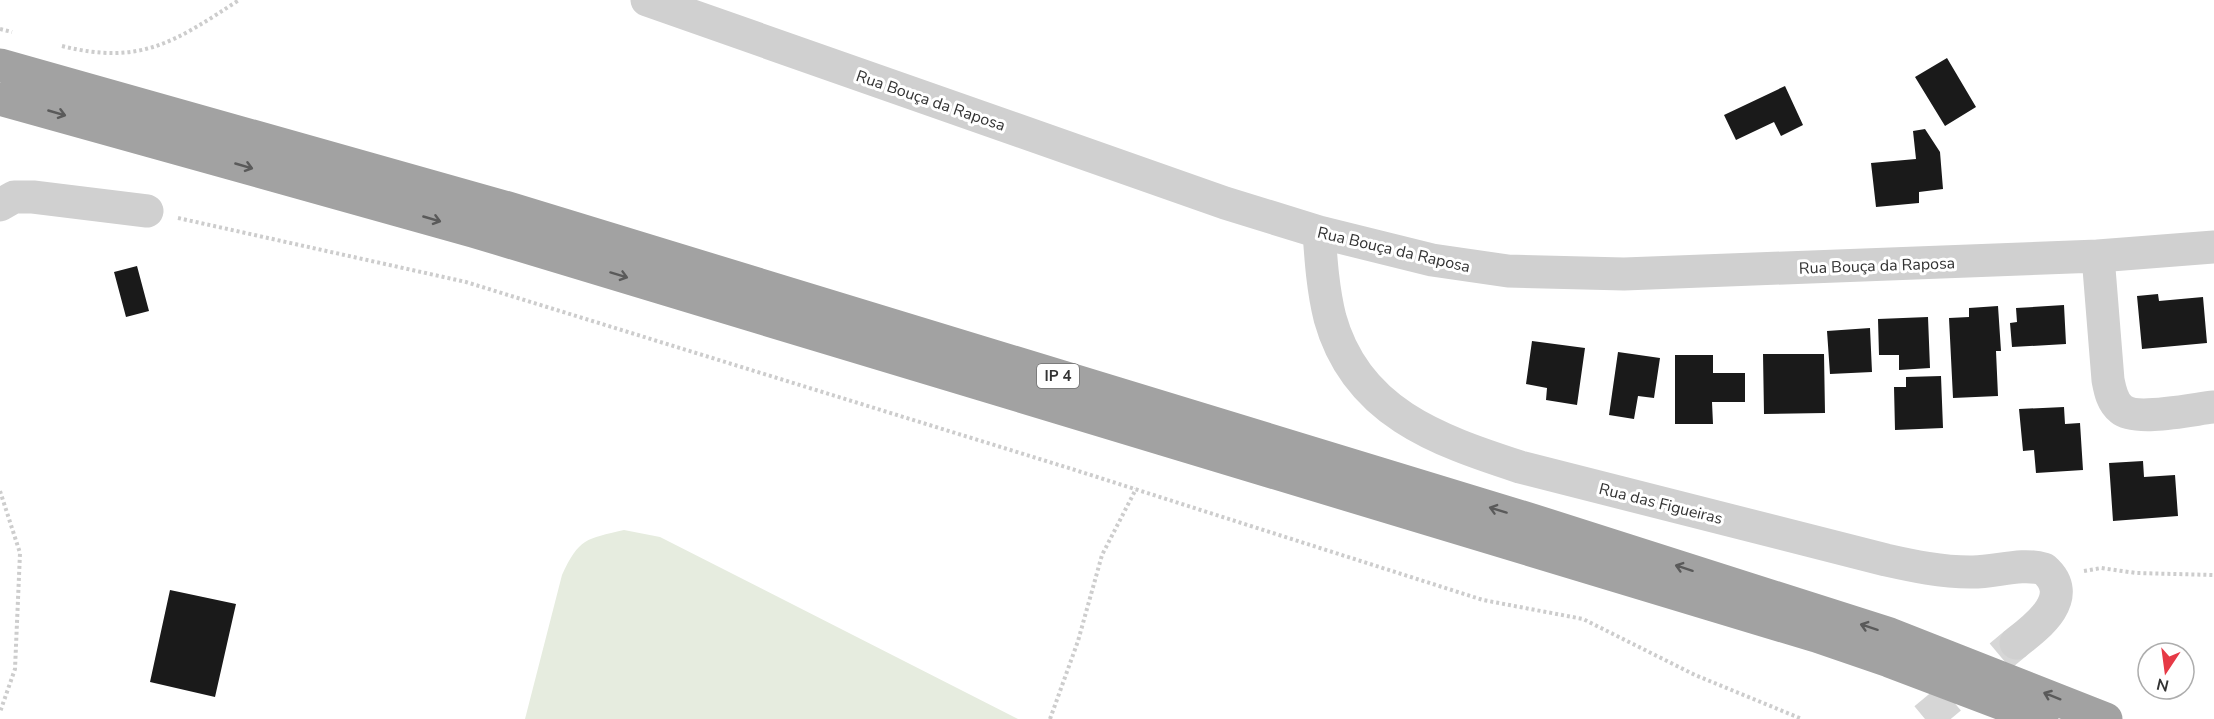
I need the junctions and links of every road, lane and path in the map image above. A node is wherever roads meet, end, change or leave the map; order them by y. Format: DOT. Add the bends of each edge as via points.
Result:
graph roads {
  1 [pos="240,0"];
  2 [pos="647,0"];
  3 [pos="0,29"];
  4 [pos="18,34"];
  5 [pos="53,43"];
  6 [pos="0,65"];
  7 [pos="0,99"];
  8 [pos="0,205"];
  9 [pos="147,211"];
  10 [pos="1319,232"];
  11 [pos="2214,247"];
  12 [pos="2098,256"];
  13 [pos="2214,407"];
  14 [pos="1136,489"];
  15 [pos="0,491"];
  16 [pos="2214,575"];
  17 [pos="2056,589"];
  18 [pos="2016,643"];
  19 [pos="0,712"];
  20 [pos="1050,719"];
  21 [pos="1802,719"];
  22 [pos="2042,719"];
  23 [pos="2106,719"];
  1 -- 5 [label="path" via="182,36 148,50 106,53"];
  2 -- 10 [label="street, Rua Bouça da Raposa" via="1224,203"];
  3 -- 4 [label="path"];
  23 -- 6 [label="highway, IP 4, one-way" via="1890,634 1532,520 508,208"];
  7 -- 22 [label="highway, IP 4, one-way" via="473,231 1781,626"];
  8 -- 9 [label="street" via="14,197 33,197"];
  9 -- 14 [label="path" via="466,282"];
  10 -- 12 [label="street, Rua Bouça da Raposa" via="1432,260 1508,272 1624,274"];
  10 -- 17 [label="street, Rua das Figueiras" via="1331,319 1352,368 1386,407 1435,435 1520,467 1908,565 1970,572 2036,567 2050,575"];
  11 -- 12 [label="street, Rua Bouça da Raposa"];
  12 -- 13 [label="street" via="2110,393 2120,409 2137,415"];
  14 -- 20 [label="path" via="1102,555 1078,641"];
  14 -- 21 [label="path" via="1483,600 1583,618 1695,675"];
  15 -- 19 [label="path" via="20,553 15,669"];
  16 -- 17 [label="path" via="2093,568"];
  17 -- 18 [label="street" via="2047,618"];
}
